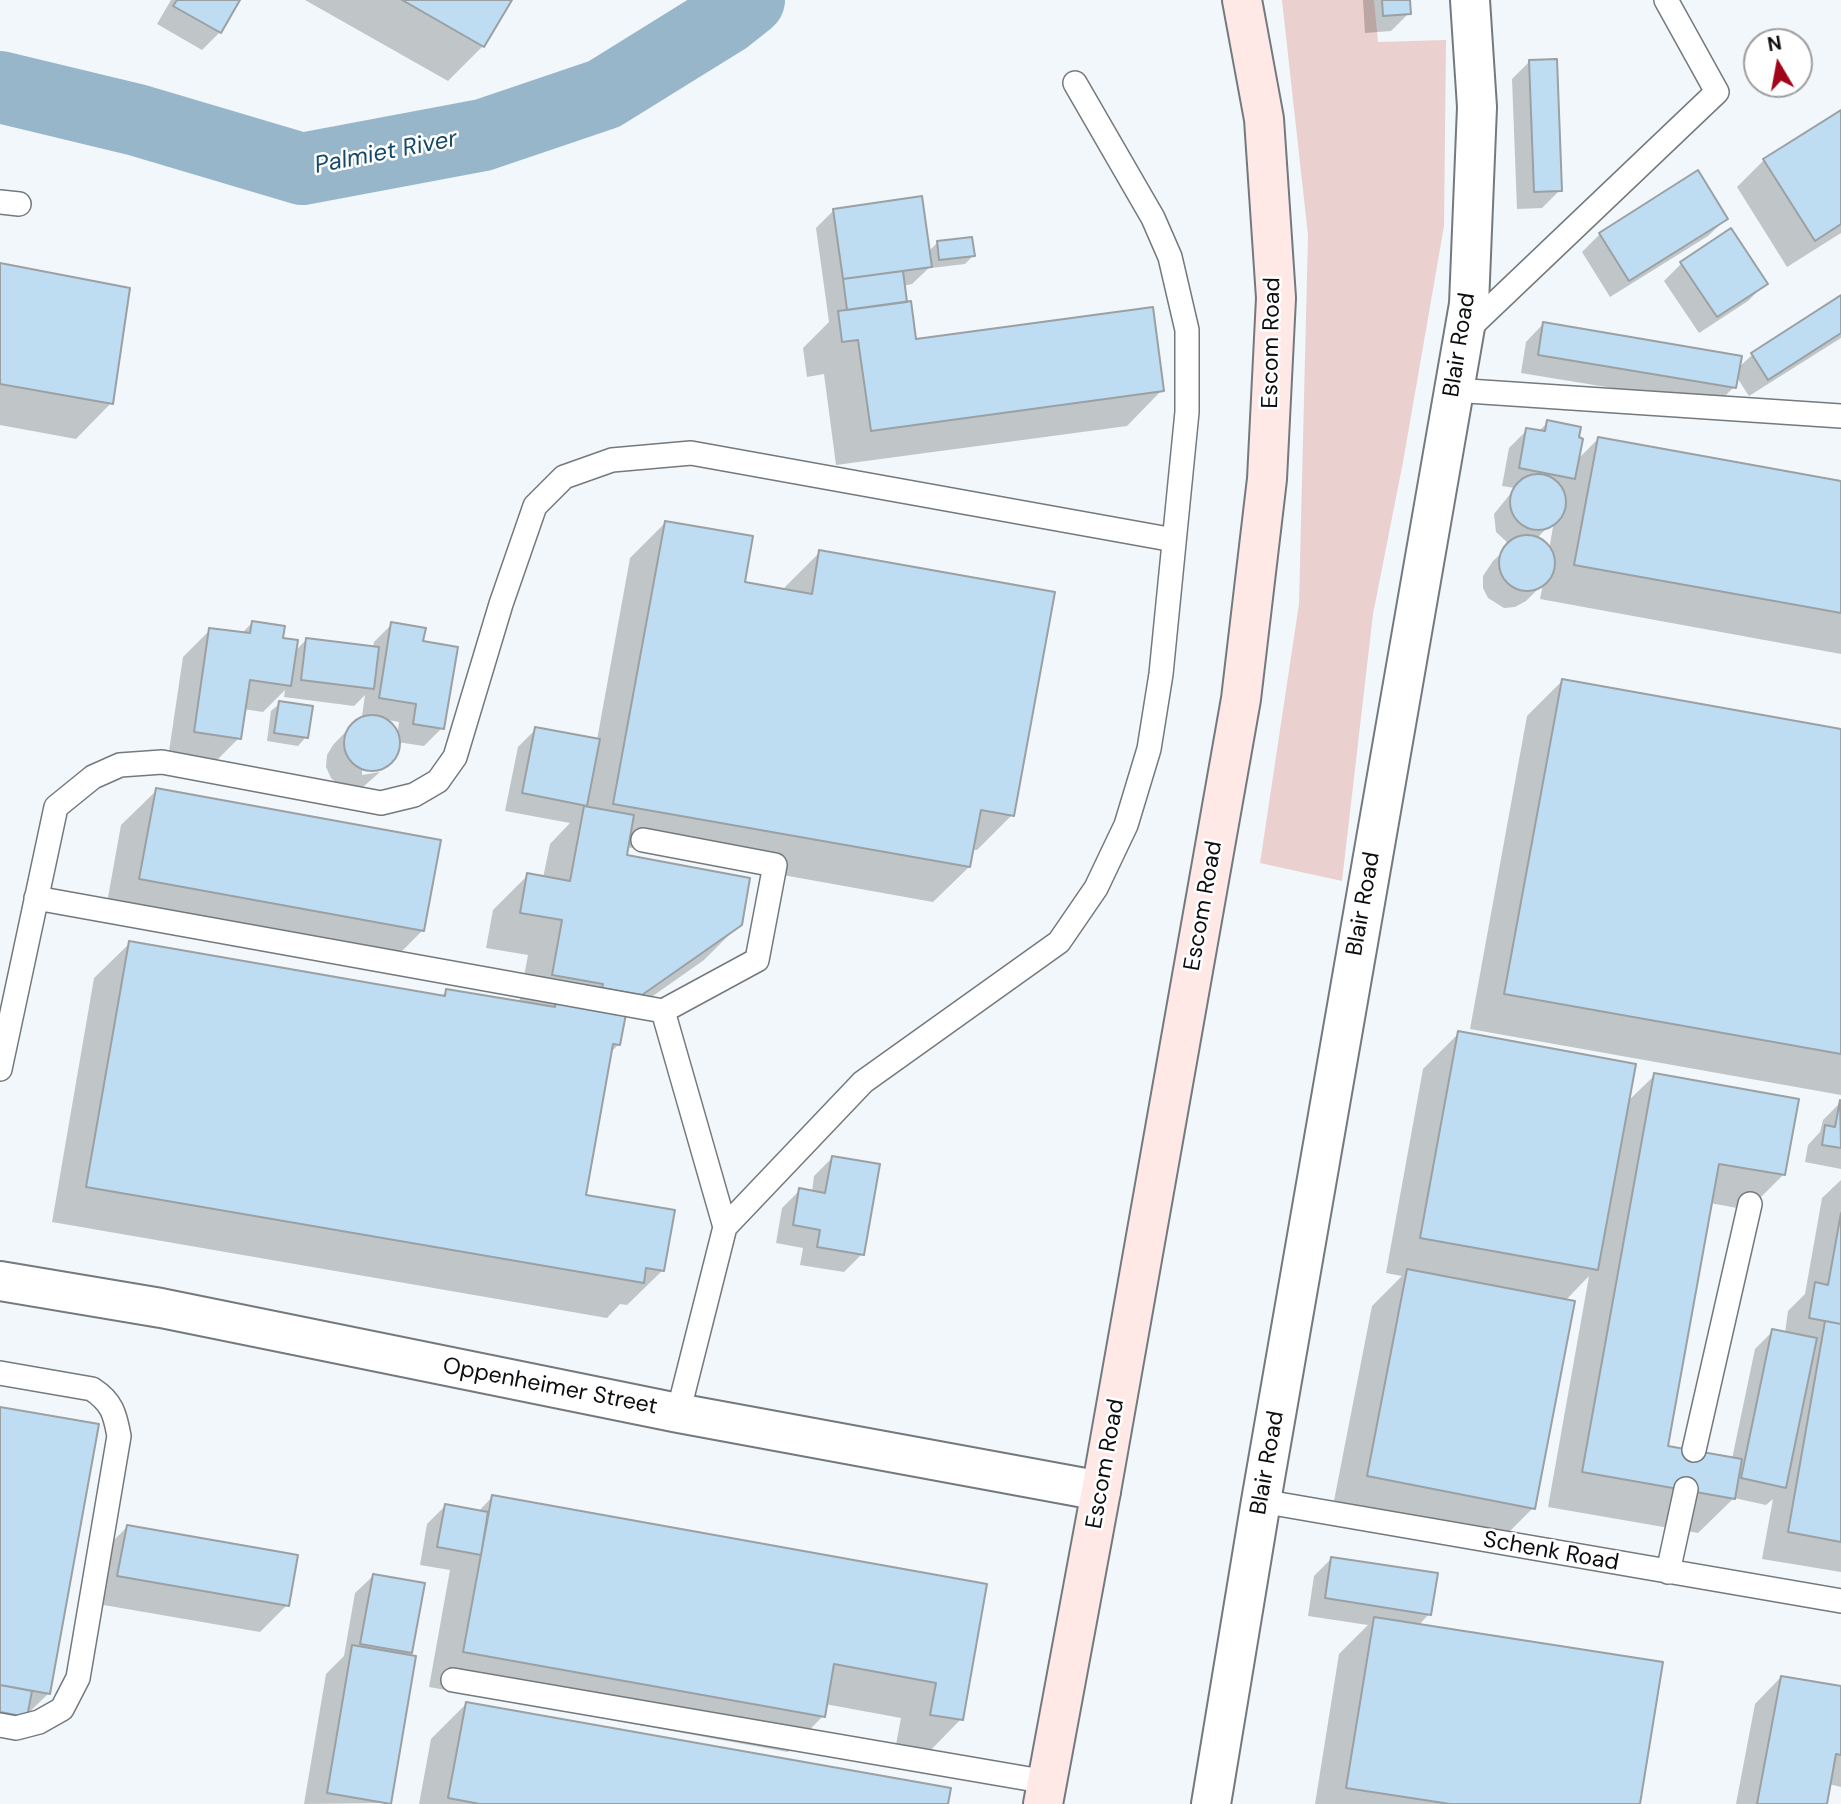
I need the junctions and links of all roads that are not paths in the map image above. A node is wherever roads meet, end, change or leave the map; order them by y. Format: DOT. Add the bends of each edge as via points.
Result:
graph roads {
  1 [pos="1242,0"];
  2 [pos="1470,0"];
  3 [pos="1667,0"];
  4 [pos="1075,83"];
  5 [pos="1463,334"];
  6 [pos="1453,390"];
  7 [pos="1841,416"];
  8 [pos="1174,540"];
  9 [pos="643,840"];
  10 [pos="37,898"];
  11 [pos="663,1011"];
  12 [pos="0,1069"];
  13 [pos="1750,1204"];
  14 [pos="725,1227"];
  15 [pos="0,1281"];
  16 [pos="0,1373"];
  17 [pos="678,1413"];
  18 [pos="1694,1450"];
  19 [pos="1686,1489"];
  20 [pos="1101,1491"];
  21 [pos="1261,1501"];
  22 [pos="1668,1572"];
  23 [pos="1841,1601"];
  24 [pos="453,1681"];
  25 [pos="0,1725"];
  26 [pos="1045,1793"];
  27 [pos="1211,1804"];
  1 -- 20 [label="street, Escom Road" via="1264,119 1276,298 1267,479 1241,699"];
  2 -- 5 [label="street, Blair Road" via="1477,107 1469,304"];
  3 -- 5 [label="lane" via="1717,92"];
  4 -- 8 [label="lane" via="1153,218 1170,257 1187,330 1186,412"];
  5 -- 6 [label="street, Blair Road"];
  6 -- 7 [label="lane"];
  6 -- 21 [label="street, Blair Road"];
  8 -- 10 [label="lane" via="691,453 612,460 564,477 535,506 500,604 455,757 438,781 414,796 381,803 162,762 120,765 93,777 56,807"];
  8 -- 14 [label="lane" via="1149,749 1126,825 1096,888 1059,942 863,1082"];
  9 -- 11 [label="lane" via="775,865 757,960"];
  10 -- 11 [label="lane"];
  10 -- 12 [label="lane"];
  11 -- 14 [label="lane"];
  13 -- 18 [label="lane"];
  14 -- 17 [label="lane"];
  15 -- 17 [label="street, Oppenheimer Street" via="161,1308"];
  16 -- 25 [label="lane" via="92,1389 115,1410 119,1436 78,1678 62,1709 16,1728"];
  17 -- 20 [label="street, Oppenheimer Street"];
  19 -- 22 [label="lane"];
  20 -- 26 [label="street, Escom Road"];
  21 -- 22 [label="lane, Schenk Road"];
  21 -- 27 [label="street, Blair Road"];
  22 -- 23 [label="lane, Schenk Road"];
  24 -- 26 [label="lane"];
}
